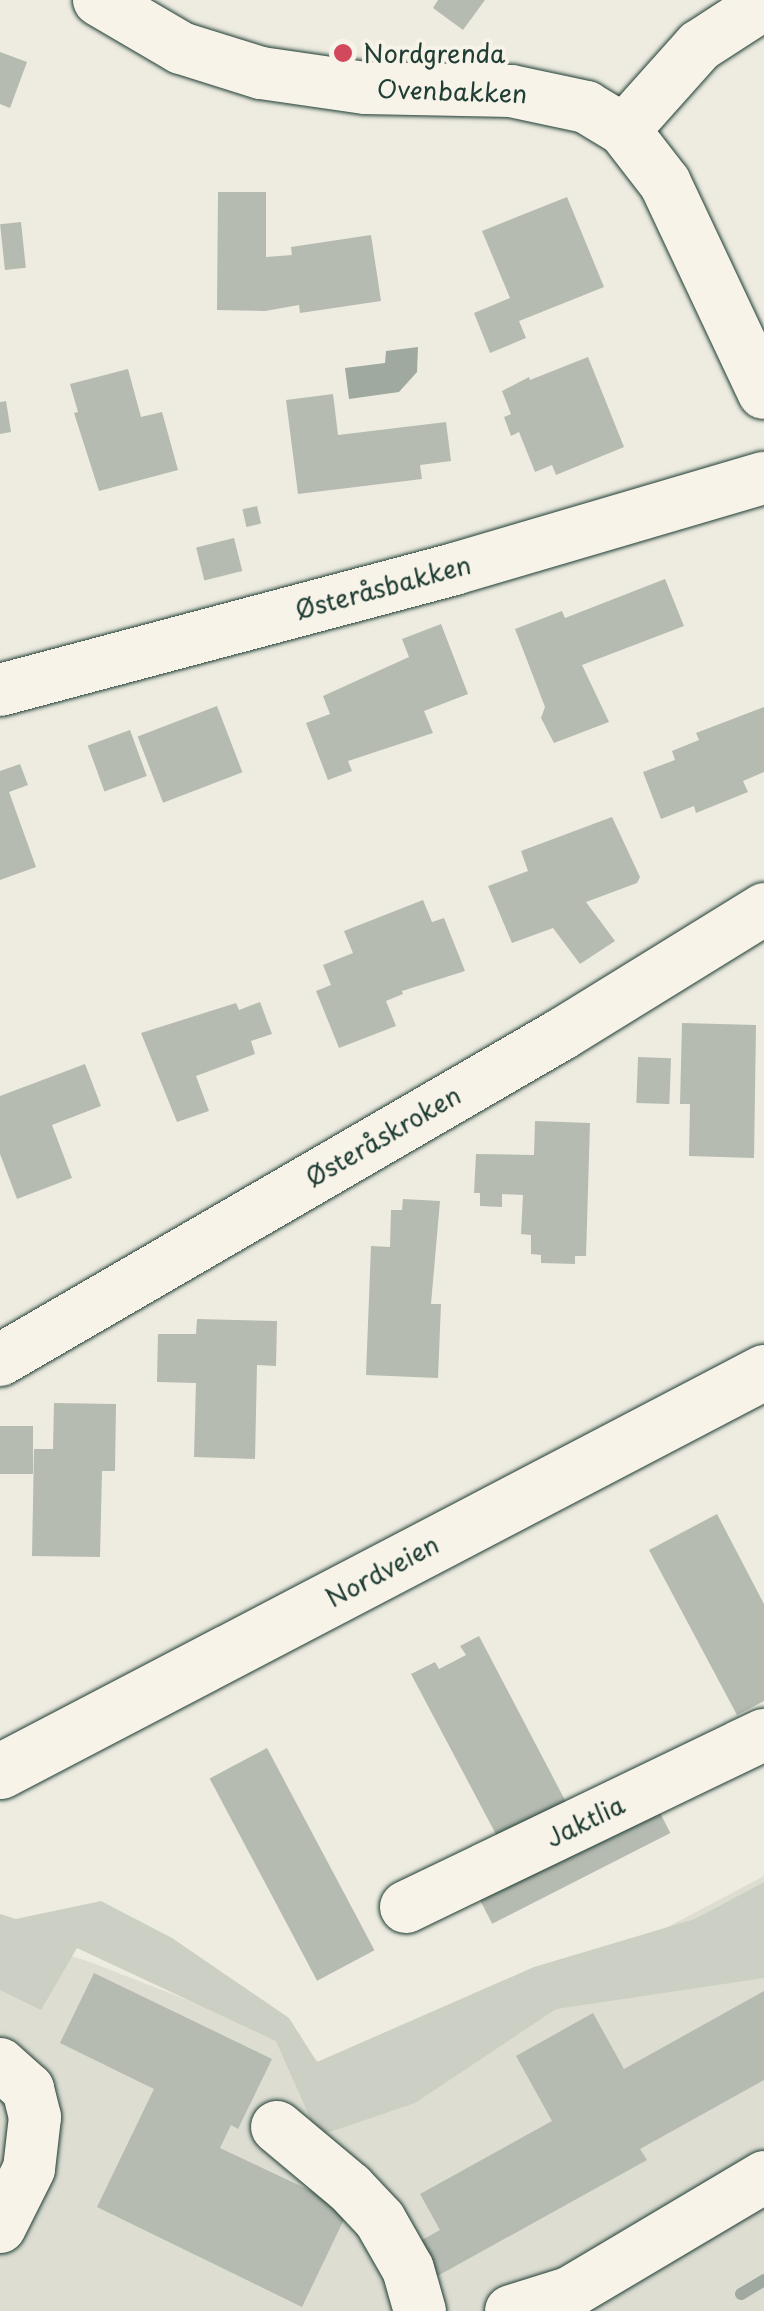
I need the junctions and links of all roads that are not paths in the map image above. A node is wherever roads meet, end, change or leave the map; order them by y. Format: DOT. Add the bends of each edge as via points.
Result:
graph roads {
  1 [pos="99,0"];
  2 [pos="764,4"];
  3 [pos="624,130"];
  4 [pos="764,394"];
  5 [pos="764,478"];
  6 [pos="0,690"];
  7 [pos="764,908"];
  8 [pos="0,1360"];
  9 [pos="764,1372"];
  10 [pos="764,1735"];
  11 [pos="0,1772"];
  12 [pos="406,1907"];
  13 [pos="0,2064"];
  14 [pos="277,2128"];
  15 [pos="764,2177"];
  16 [pos="0,2227"];
  17 [pos="420,2311"];
  18 [pos="511,2311"];
  1 -- 3 [label="street, Ovenbakken" via="181,48 261,72 365,88 553,97"];
  2 -- 3 [label="street" via="699,46"];
  3 -- 4 [label="street" via="665,183"];
  5 -- 6 [label="street, Østeråsbakken"];
  7 -- 8 [label="street, Østeråskroken" via="562,1034"];
  9 -- 11 [label="main road, Nordveien"];
  10 -- 12 [label="street, Jaktlia"];
  13 -- 16 [label="street" via="28,2089 35,2116 29,2170"];
  14 -- 17 [label="street" via="380,2220 408,2269"];
  15 -- 18 [label="street" via="569,2293"];
}
